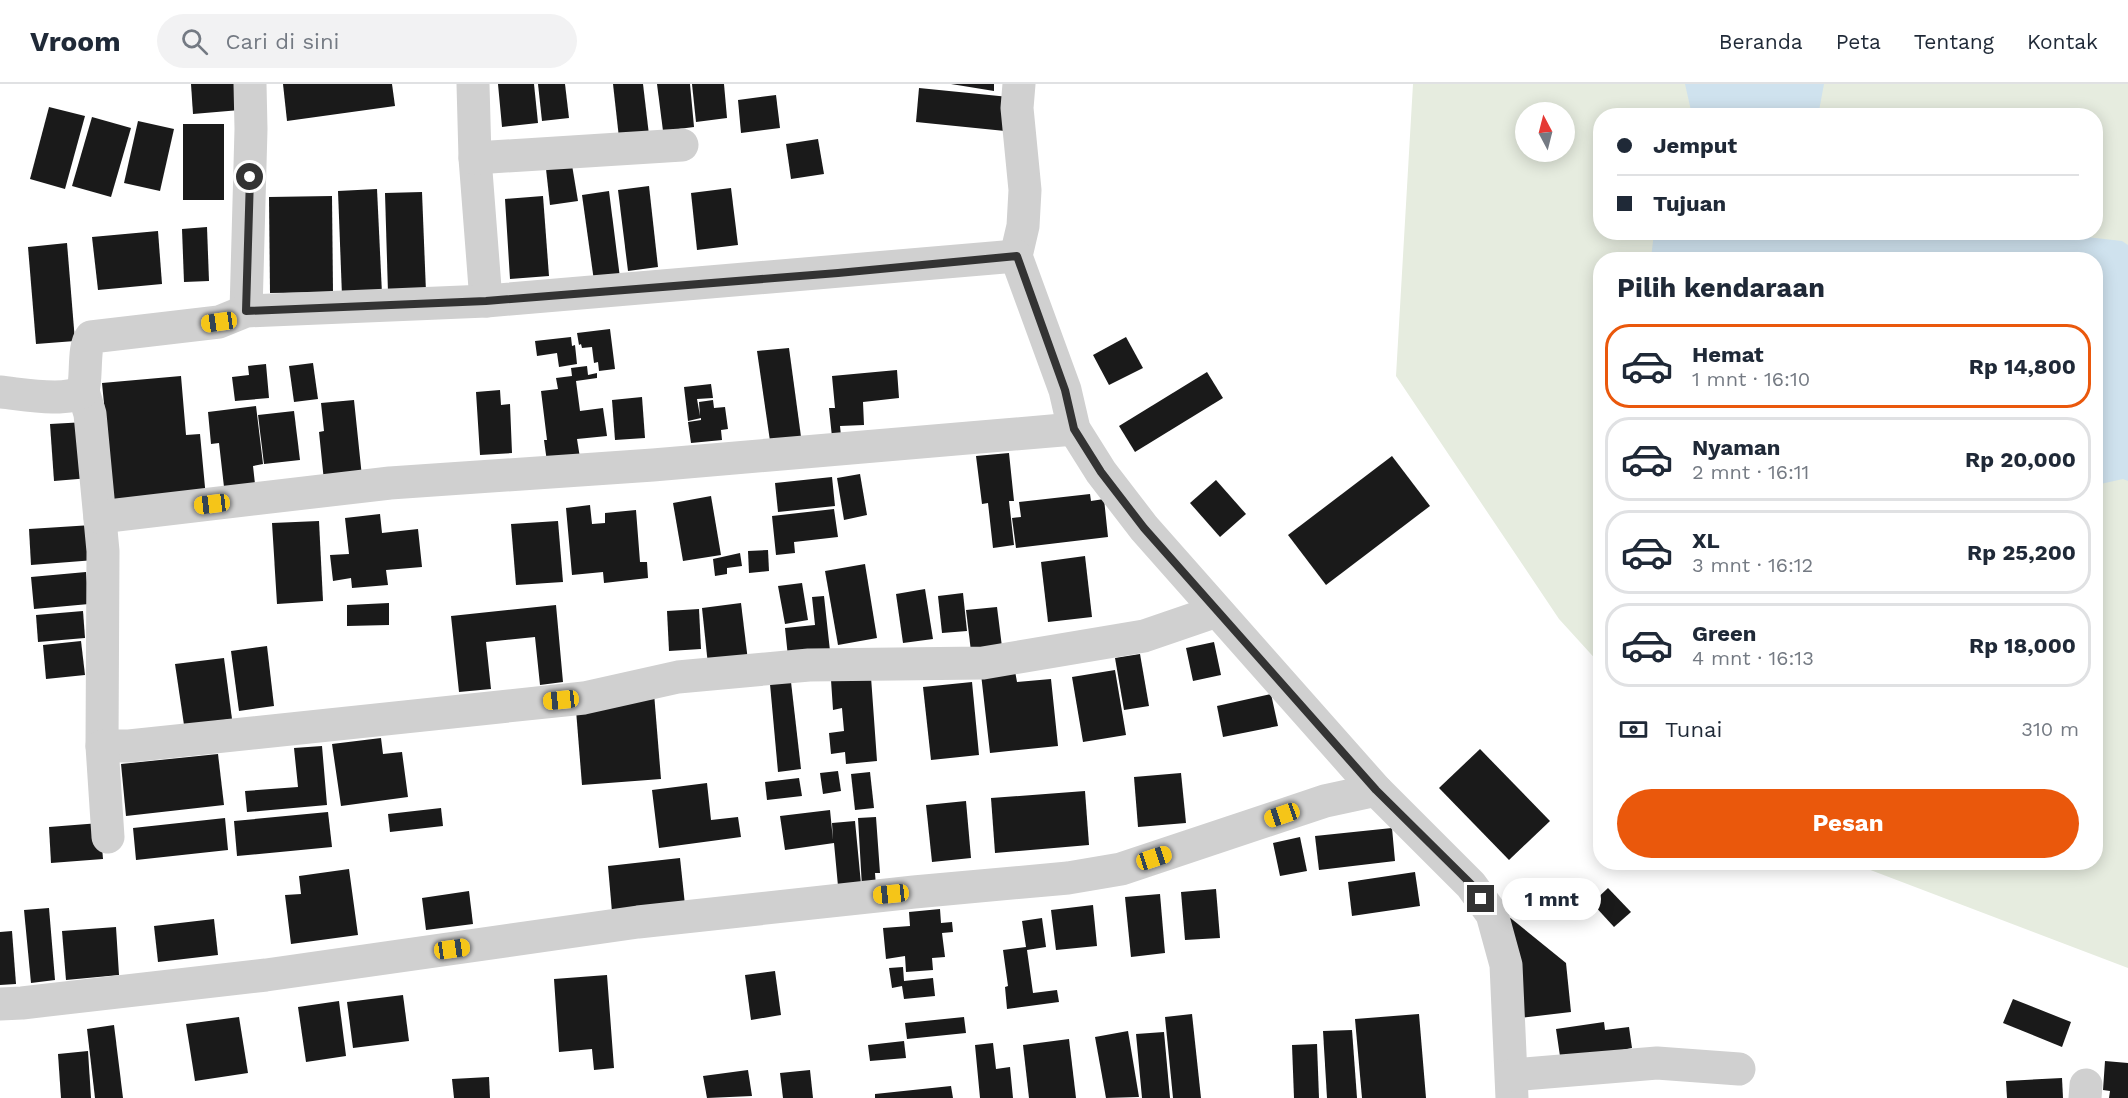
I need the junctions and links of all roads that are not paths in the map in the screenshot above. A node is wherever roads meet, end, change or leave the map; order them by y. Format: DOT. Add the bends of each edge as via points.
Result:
graph roads {
  1 [pos="250,84"];
  2 [pos="473,84"];
  3 [pos="1019,84"];
  4 [pos="682,145"];
  5 [pos="475,158"];
  6 [pos="1017,256"];
  7 [pos="486,301"];
  8 [pos="246,311"];
  9 [pos="83,391"];
  10 [pos="0,392"];
  11 [pos="1074,429"];
  12 [pos="100,517"];
  13 [pos="1217,611"];
  14 [pos="102,746"];
  15 [pos="1376,790"];
  16 [pos="108,837"];
  17 [pos="0,1004"];
  18 [pos="1739,1069"];
  19 [pos="1512,1087"];
  1 -- 8 [label="street"];
  2 -- 5 [label="street"];
  3 -- 6 [label="street" via="1017,108 1025,190"];
  4 -- 5 [label="street"];
  5 -- 7 [label="street"];
  6 -- 7 [label="street"];
  6 -- 11 [label="street" via="1065,390"];
  7 -- 8 [label="street"];
  8 -- 9 [label="street" via="219,322 91,337 86,342"];
  9 -- 10 [label="street" via="50,396"];
  9 -- 12 [label="street" via="90,414"];
  11 -- 12 [label="street" via="390,483"];
  11 -- 13 [label="street" via="1144,528"];
  12 -- 14 [label="street"];
  13 -- 14 [label="street" via="1144,636 983,663 809,665 678,677 584,698"];
  13 -- 15 [label="street"];
  14 -- 16 [label="street"];
  15 -- 17 [label="street" via="1325,801 1121,869 1068,878 638,922 266,975"];
  15 -- 19 [label="street" via="1472,885 1491,914 1506,965"];
  18 -- 19 [label="street" via="1657,1063"];
}
